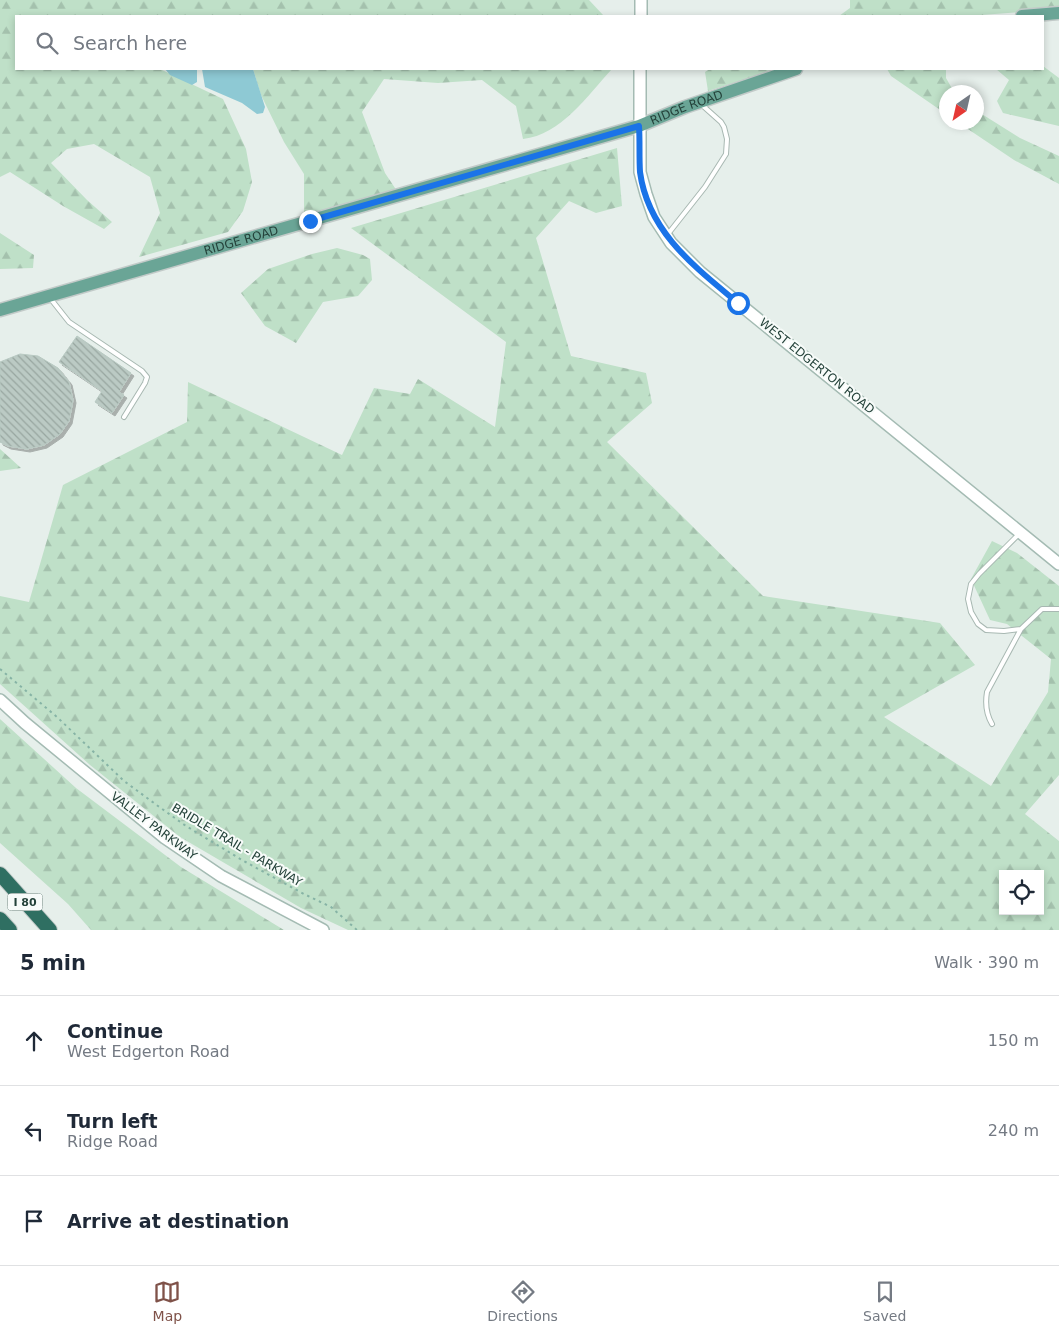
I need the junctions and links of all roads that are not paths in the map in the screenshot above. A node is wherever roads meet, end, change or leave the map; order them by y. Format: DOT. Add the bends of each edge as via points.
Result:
graph roads {
  1 [pos="641,0"];
  2 [pos="1059,13"];
  3 [pos="641,15"];
  4 [pos="1034,15"];
  5 [pos="640,70"];
  6 [pos="793,70"];
  7 [pos="699,102"];
  8 [pos="639,126"];
  9 [pos="666,236"];
  10 [pos="48,296"];
  11 [pos="0,310"];
  12 [pos="124,417"];
  13 [pos="1021,533"];
  14 [pos="1059,564"];
  15 [pos="1059,609"];
  16 [pos="1021,629"];
  17 [pos="0,700"];
  18 [pos="992,724"];
  19 [pos="0,874"];
  20 [pos="0,918"];
  21 [pos="10,930"];
  22 [pos="50,930"];
  23 [pos="323,930"];
  1 -- 3 [label="street"];
  2 -- 4 [label="main road"];
  5 -- 8 [label="street, WEST EDGERTON ROAD"];
  6 -- 7 [label="main road, RIDGE ROAD"];
  7 -- 8 [label="main road, RIDGE ROAD"];
  7 -- 9 [label="lane" via="724,127 726,154 705,187"];
  8 -- 9 [label="street, WEST EDGERTON ROAD" via="640,172 654,217"];
  8 -- 10 [label="main road, RIDGE ROAD"];
  9 -- 13 [label="street, WEST EDGERTON ROAD" via="700,272"];
  10 -- 11 [label="main road, RIDGE ROAD"];
  10 -- 12 [label="lane" via="69,322 142,371 147,378"];
  13 -- 14 [label="street, WEST EDGERTON ROAD"];
  13 -- 16 [label="lane" via="979,574 968,599 971,612 986,630"];
  15 -- 16 [label="lane" via="1042,609"];
  16 -- 18 [label="lane" via="987,692 988,717"];
  17 -- 23 [label="street, VALLEY PARKWAY" via="165,838 221,876"];
  19 -- 22 [label="highway, I 80"];
  20 -- 21 [label="highway, I 80"];
}
